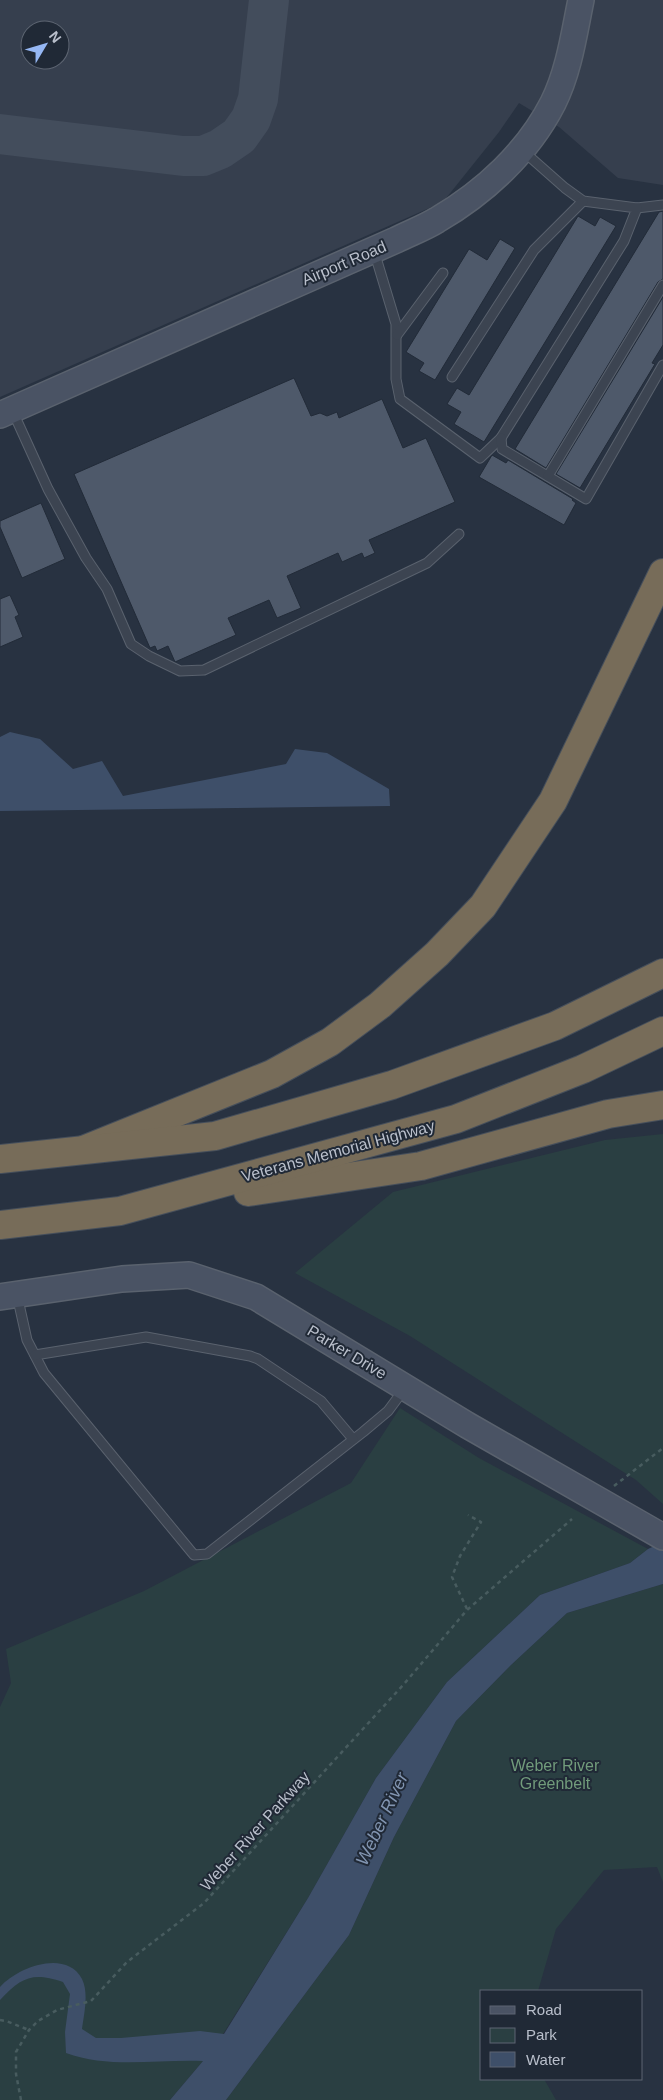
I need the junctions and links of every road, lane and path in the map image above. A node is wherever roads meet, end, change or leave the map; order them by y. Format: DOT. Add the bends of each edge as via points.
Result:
graph roads {
  1 [pos="581,0"];
  2 [pos="522,150"];
  3 [pos="583,201"];
  4 [pos="663,205"];
  5 [pos="638,208"];
  6 [pos="374,250"];
  7 [pos="443,273"];
  8 [pos="663,285"];
  9 [pos="397,335"];
  10 [pos="663,365"];
  11 [pos="452,377"];
  12 [pos="6,412"];
  13 [pos="501,438"];
  14 [pos="548,476"];
  15 [pos="459,534"];
  16 [pos="663,573"];
  17 [pos="663,974"];
  18 [pos="663,1031"];
  19 [pos="663,1104"];
  20 [pos="86,1149"];
  21 [pos="0,1159"];
  22 [pos="120,1211"];
  23 [pos="0,1225"];
  24 [pos="8,1296"];
  25 [pos="34,1355"];
  26 [pos="405,1388"];
  27 [pos="353,1439"];
  28 [pos="663,1448"];
  29 [pos="614,1486"];
  30 [pos="468,1515"];
  31 [pos="572,1519"];
  32 [pos="663,1537"];
  33 [pos="467,1610"];
  34 [pos="0,2020"];
  35 [pos="28,2030"];
  36 [pos="21,2100"];
  1 -- 2 [label="street, Airport Road" via="571,50 553,102"];
  2 -- 3 [label="lane"];
  2 -- 6 [label="street, Airport Road" via="488,185 437,220"];
  3 -- 5 [label="lane"];
  3 -- 11 [label="lane" via="534,250"];
  4 -- 5 [label="lane"];
  5 -- 13 [label="lane" via="624,241"];
  6 -- 9 [label="lane"];
  6 -- 12 [label="street, Airport Road"];
  7 -- 9 [label="lane"];
  8 -- 14 [label="lane"];
  9 -- 13 [label="lane" via="396,379 400,400 480,458"];
  10 -- 14 [label="lane" via="586,499"];
  12 -- 15 [label="lane" via="86,558 107,589 131,644 180,670 204,670 427,563"];
  13 -- 14 [label="lane" via="502,449"];
  16 -- 20 [label="highway" via="553,801 483,906 438,954 380,1005 330,1042 272,1074"];
  17 -- 20 [label="highway" via="555,1026 392,1085 215,1136"];
  18 -- 22 [label="highway, Veterans Memorial Highway" via="582,1069 456,1119"];
  19 -- 22 [label="highway" via="608,1114 421,1166"];
  20 -- 21 [label="highway"];
  22 -- 23 [label="highway, Veterans Memorial Highway"];
  24 -- 25 [label="lane"];
  24 -- 26 [label="street, Parker Drive" via="122,1279 189,1275 256,1297"];
  25 -- 27 [label="lane" via="146,1337 250,1356 313,1394"];
  25 -- 27 [label="lane" via="44,1373 194,1555 206,1554"];
  26 -- 27 [label="lane" via="388,1411"];
  26 -- 32 [label="street, Parker Drive"];
  28 -- 29 [label="path"];
  30 -- 33 [label="path" via="481,1522 460,1556 452,1577"];
  31 -- 33 [label="path, Weber River Parkway"];
  33 -- 35 [label="path, Weber River Parkway" via="404,1684 204,1903 127,1962 91,2001 57,2010"];
  34 -- 35 [label="path"];
  35 -- 36 [label="path, Weber River Parkway" via="16,2052"];
}
